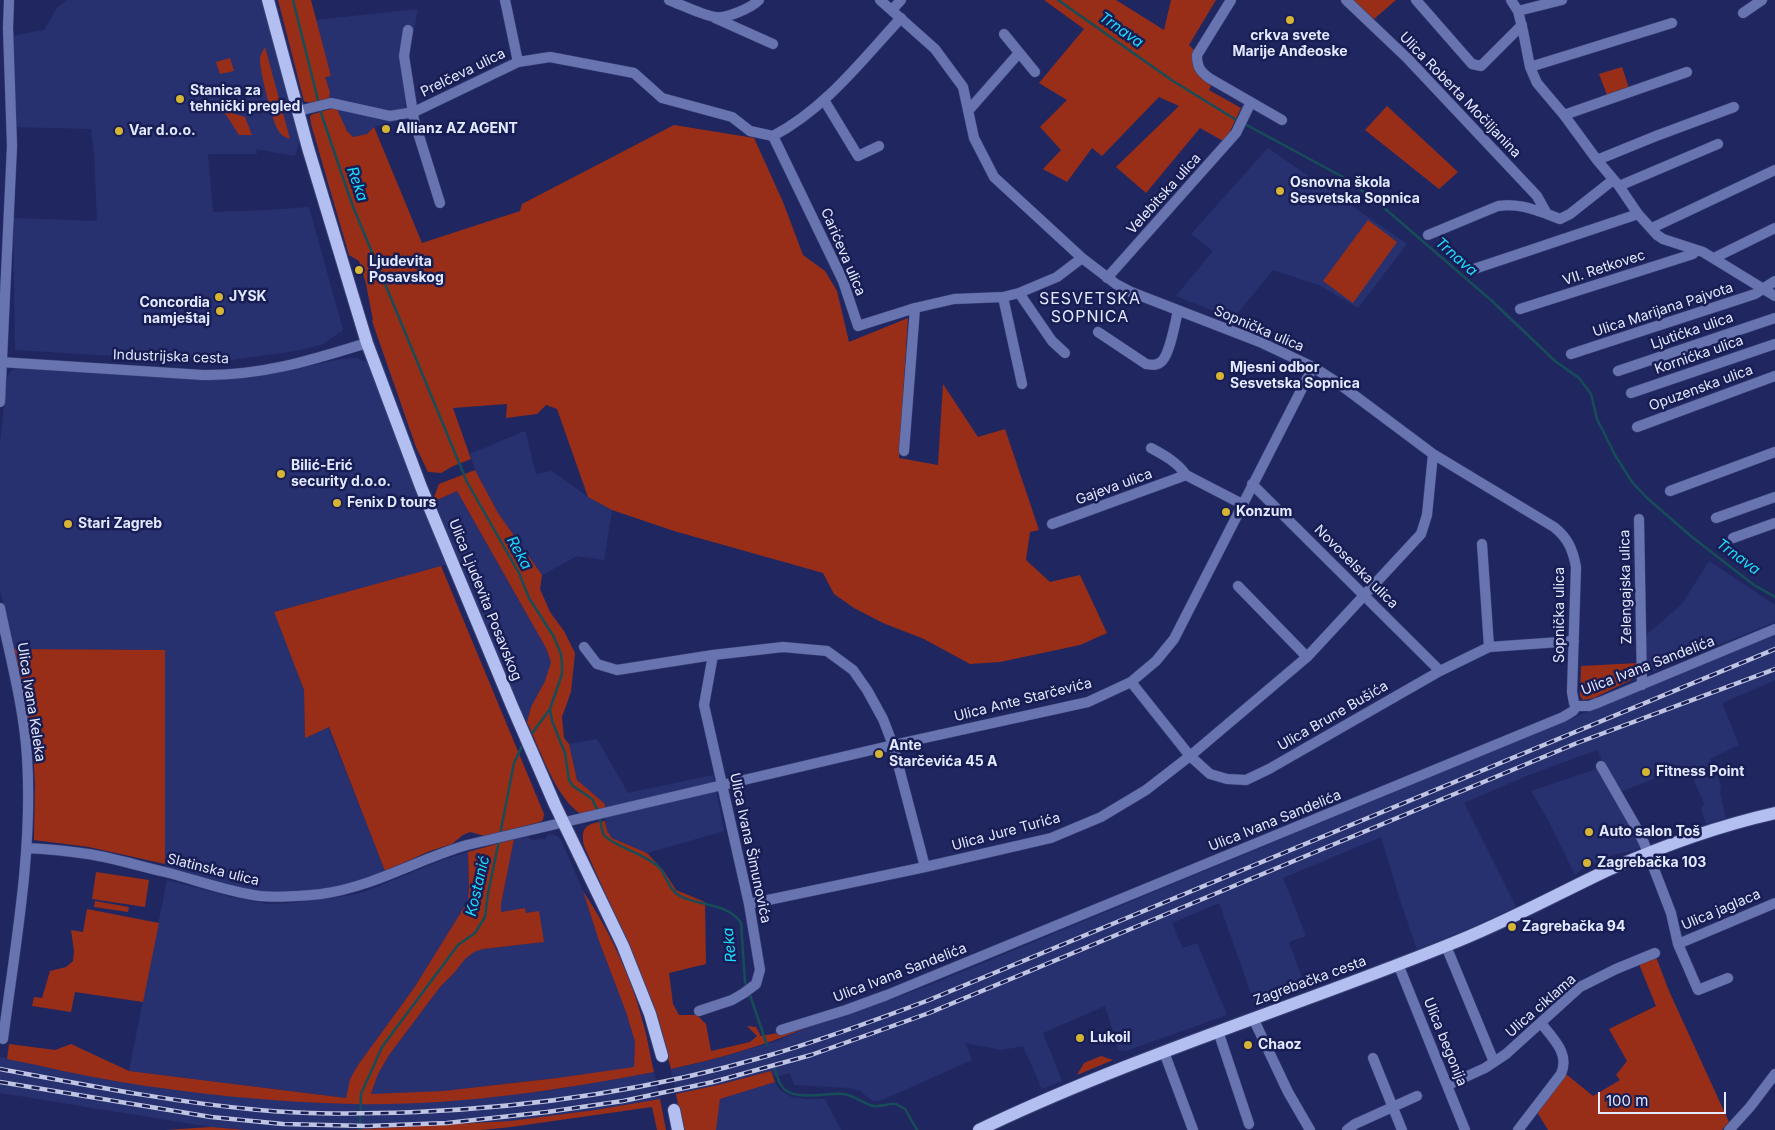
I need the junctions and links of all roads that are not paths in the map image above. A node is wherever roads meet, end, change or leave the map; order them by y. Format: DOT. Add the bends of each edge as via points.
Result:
graph roads {
  1 [pos="9,0"];
  2 [pos="268,0"];
  3 [pos="505,0"];
  4 [pos="669,0"];
  5 [pos="759,0"];
  6 [pos="880,0"];
  7 [pos="901,0"];
  8 [pos="1231,0"];
  9 [pos="1346,0"];
  10 [pos="1416,0"];
  11 [pos="1511,0"];
  12 [pos="1562,0"];
  13 [pos="1762,0"];
  14 [pos="892,10"];
  15 [pos="1518,11"];
  16 [pos="1743,13"];
  17 [pos="716,18"];
  18 [pos="901,18"];
  19 [pos="1672,23"];
  20 [pos="1522,25"];
  21 [pos="408,30"];
  22 [pos="1004,34"];
  23 [pos="772,44"];
  24 [pos="1019,53"];
  25 [pos="518,62"];
  26 [pos="1530,67"];
  27 [pos="1035,72"];
  28 [pos="1686,72"];
  29 [pos="824,100"];
  30 [pos="1251,102"];
  31 [pos="1734,107"];
  32 [pos="303,110"];
  33 [pos="968,111"];
  34 [pos="414,112"];
  35 [pos="1564,115"];
  36 [pos="1282,120"];
  37 [pos="772,136"];
  38 [pos="1718,144"];
  39 [pos="879,146"];
  40 [pos="1597,160"];
  41 [pos="1775,170"];
  42 [pos="1616,183"];
  43 [pos="440,203"];
  44 [pos="1547,214"];
  45 [pos="1638,214"];
  46 [pos="1652,228"];
  47 [pos="1775,228"];
  48 [pos="1428,235"];
  49 [pos="1695,250"];
  50 [pos="1082,258"];
  51 [pos="1714,258"];
  52 [pos="1474,269"];
  53 [pos="1107,278"];
  54 [pos="1775,281"];
  55 [pos="1762,289"];
  56 [pos="1019,294"];
  57 [pos="1775,296"];
  58 [pos="1003,297"];
  59 [pos="915,308"];
  60 [pos="1520,309"];
  61 [pos="1178,311"];
  62 [pos="1775,318"];
  63 [pos="1098,332"];
  64 [pos="367,344"];
  65 [pos="1775,344"];
  66 [pos="1065,353"];
  67 [pos="1571,354"];
  68 [pos="1,362"];
  69 [pos="1313,366"];
  70 [pos="1618,371"];
  71 [pos="1775,376"];
  72 [pos="1022,384"];
  73 [pos="1631,392"];
  74 [pos="0,402"];
  75 [pos="1637,427"];
  76 [pos="1151,448"];
  77 [pos="904,451"];
  78 [pos="1775,452"];
  79 [pos="1433,454"];
  80 [pos="1186,475"];
  81 [pos="1252,484"];
  82 [pos="1670,490"];
  83 [pos="1775,498"];
  84 [pos="1242,504"];
  85 [pos="1716,518"];
  86 [pos="1639,519"];
  87 [pos="1775,523"];
  88 [pos="1052,524"];
  89 [pos="1733,538"];
  90 [pos="1482,544"];
  91 [pos="1238,586"];
  92 [pos="1365,595"];
  93 [pos="0,608"];
  94 [pos="1775,629"];
  95 [pos="1574,641"];
  96 [pos="584,647"];
  97 [pos="1490,647"];
  98 [pos="713,655"];
  99 [pos="1307,656"];
  100 [pos="1440,671"];
  101 [pos="1131,682"];
  102 [pos="1642,685"];
  103 [pos="1577,706"];
  104 [pos="893,745"];
  105 [pos="1190,756"];
  106 [pos="1601,766"];
  107 [pos="722,785"];
  108 [pos="1775,813"];
  109 [pos="563,822"];
  110 [pos="27,848"];
  111 [pos="1647,854"];
  112 [pos="925,867"];
  113 [pos="1775,902"];
  114 [pos="749,904"];
  115 [pos="1678,944"];
  116 [pos="1446,946"];
  117 [pos="1655,953"];
  118 [pos="1398,964"];
  119 [pos="1728,978"];
  120 [pos="699,1011"];
  121 [pos="1253,1018"];
  122 [pos="1541,1023"];
  123 [pos="781,1030"];
  124 [pos="1218,1032"];
  125 [pos="3,1039"];
  126 [pos="1164,1052"];
  127 [pos="662,1056"];
  128 [pos="1373,1058"];
  129 [pos="1494,1062"];
  130 [pos="1775,1074"];
  131 [pos="1448,1085"];
  132 [pos="1418,1096"];
  133 [pos="1392,1107"];
  134 [pos="674,1110"];
  135 [pos="1249,1124"];
  136 [pos="678,1130"];
  137 [pos="979,1130"];
  138 [pos="1194,1130"];
  139 [pos="1310,1130"];
  140 [pos="1347,1130"];
  141 [pos="1402,1130"];
  142 [pos="1465,1130"];
  143 [pos="1518,1130"];
  144 [pos="1729,1130"];
  1 -- 68 [label="street" via="12,146"];
  2 -- 32 [label="main road, Ulica Ljudevita Posavskog"];
  3 -- 25 [label="street"];
  4 -- 17 [label="street"];
  5 -- 17 [label="street" via="732,15"];
  6 -- 14 [label="street, Sopnička ulica"];
  7 -- 14 [label="street"];
  8 -- 30 [label="street" via="1197,55 1197,64 1209,78"];
  9 -- 44 [label="street, Ulica Roberta Močiljanina" via="1452,105 1537,196"];
  10 -- 20 [label="street" via="1475,66 1481,66"];
  11 -- 15 [label="street, VII. Retkovec"];
  12 -- 15 [label="street"];
  13 -- 16 [label="street"];
  14 -- 18 [label="street, Sopnička ulica"];
  15 -- 20 [label="street, VII. Retkovec"];
  17 -- 23 [label="street"];
  18 -- 29 [label="street"];
  18 -- 33 [label="street, Sopnička ulica" via="935,49 963,87"];
  19 -- 26 [label="street"];
  20 -- 26 [label="street, VII. Retkovec"];
  21 -- 34 [label="street, Prelčeva ulica" via="404,56"];
  22 -- 24 [label="street"];
  24 -- 27 [label="street"];
  24 -- 33 [label="street"];
  25 -- 34 [label="street, Prelčeva ulica"];
  25 -- 37 [label="street, Prelčeva ulica" via="550,57 634,73 662,98 732,118 750,131"];
  26 -- 35 [label="street, VII. Retkovec" via="1537,83"];
  28 -- 35 [label="street"];
  29 -- 37 [label="street" via="790,127"];
  29 -- 39 [label="street" via="858,156"];
  30 -- 36 [label="street"];
  30 -- 53 [label="street, Velebitska ulica" via="1236,133"];
  31 -- 40 [label="street"];
  32 -- 34 [label="street, Prelčeva ulica" via="331,103 390,116"];
  32 -- 64 [label="main road, Ulica Ljudevita Posavskog"];
  33 -- 50 [label="street, Sopnička ulica" via="974,138 994,178"];
  34 -- 43 [label="street, Prelčeva ulica"];
  35 -- 40 [label="street, VII. Retkovec"];
  37 -- 59 [label="street, Carićeva ulica" via="843,281 858,326"];
  38 -- 42 [label="street"];
  40 -- 42 [label="street, VII. Retkovec"];
  41 -- 46 [label="street"];
  42 -- 44 [label="street" via="1560,219"];
  42 -- 45 [label="street, VII. Retkovec"];
  44 -- 48 [label="street" via="1524,206 1498,206"];
  45 -- 46 [label="street, VII. Retkovec"];
  45 -- 52 [label="street"];
  46 -- 49 [label="street, VII. Retkovec" via="1664,239"];
  47 -- 51 [label="street"];
  49 -- 51 [label="street, VII. Retkovec"];
  49 -- 60 [label="street, VII. Retkovec" via="1692,254"];
  50 -- 53 [label="street, Sopnička ulica"];
  50 -- 56 [label="street, Carićeva ulica" via="1057,277"];
  51 -- 55 [label="street, VII. Retkovec"];
  53 -- 61 [label="street, Sopnička ulica" via="1131,292"];
  54 -- 55 [label="street"];
  55 -- 57 [label="street, VII. Retkovec"];
  55 -- 67 [label="street, Ulica Marijana Pajvota"];
  56 -- 58 [label="street, Carićeva ulica"];
  56 -- 66 [label="street" via="1052,341"];
  58 -- 59 [label="street, Carićeva ulica" via="954,299"];
  58 -- 72 [label="street"];
  59 -- 77 [label="street"];
  61 -- 63 [label="street" via="1167,352 1155,365 1146,364"];
  61 -- 69 [label="street, Sopnička ulica"];
  62 -- 70 [label="street, Ljutićka ulica"];
  64 -- 68 [label="street, Industrijska cesta" via="269,370 234,374"];
  64 -- 109 [label="main road, Ulica Ljudevita Posavskog" via="422,487"];
  65 -- 73 [label="street, Kornićka ulica"];
  68 -- 74 [label="street"];
  69 -- 79 [label="street, Sopnička ulica"];
  69 -- 81 [label="street, Ulica Ante Starčevića"];
  71 -- 75 [label="street, Opuzenska ulica"];
  76 -- 80 [label="street, Gajeva ulica"];
  78 -- 82 [label="street"];
  79 -- 92 [label="street, Ulica Jure Turića" via="1428,515 1421,534"];
  79 -- 95 [label="street, Sopnička ulica" via="1563,534 1576,567"];
  80 -- 84 [label="street, Gajeva ulica"];
  80 -- 88 [label="street, Gajeva ulica"];
  81 -- 84 [label="street, Ulica Ante Starčevića"];
  81 -- 92 [label="street, Novoselska ulica"];
  83 -- 85 [label="street"];
  84 -- 101 [label="street, Ulica Ante Starčevića" via="1174,639 1156,661"];
  86 -- 102 [label="street, Zelengajska ulica"];
  87 -- 89 [label="street"];
  90 -- 97 [label="street"];
  91 -- 99 [label="street"];
  92 -- 99 [label="street, Ulica Jure Turića"];
  92 -- 100 [label="street, Novoselska ulica"];
  93 -- 110 [label="street, Ulica Ivana Keleka" via="27,754"];
  94 -- 102 [label="street, Ulica Ivana Sandelića"];
  95 -- 97 [label="street, Ulica Brune Bušića"];
  95 -- 103 [label="street, Sopnička ulica" via="1572,692"];
  96 -- 98 [label="street" via="597,664 617,670"];
  97 -- 100 [label="street, Ulica Brune Bušića"];
  98 -- 104 [label="street" via="784,647 827,651 853,670 868,690"];
  98 -- 107 [label="street, Ulica Ivana Šimunovića" via="704,705"];
  99 -- 105 [label="street, Ulica Jure Turića"];
  100 -- 105 [label="street, Ulica Brune Bušića" via="1246,780 1210,774"];
  101 -- 104 [label="street, Ulica Ante Starčevića" via="1088,702"];
  101 -- 105 [label="street, Ulica Brune Bušića"];
  102 -- 103 [label="street, Ulica Ivana Sandelića" via="1589,706"];
  103 -- 123 [label="street, Ulica Ivana Sandelića" via="1554,721 887,995"];
  104 -- 107 [label="street, Ulica Ante Starčevića"];
  104 -- 112 [label="street"];
  105 -- 112 [label="street, Ulica Jure Turića" via="1146,790 1051,838"];
  106 -- 111 [label="street" via="1636,827"];
  107 -- 109 [label="street, Ulica Ante Starčevića"];
  107 -- 114 [label="street, Ulica Ivana Šimunovića"];
  108 -- 111 [label="main road, Zagrebačka cesta" via="1714,828"];
  109 -- 110 [label="street, Slatinska ulica" via="444,851 354,888 282,897 244,893 88,854"];
  109 -- 127 [label="main road, Ulica Ljudevita Posavskog" via="623,946 645,1000"];
  110 -- 125 [label="street, Ulica Ivana Keleka"];
  111 -- 115 [label="street, Ulica jaglaca" via="1671,914"];
  111 -- 116 [label="main road, Zagrebačka cesta"];
  112 -- 114 [label="street, Ulica Jure Turića"];
  113 -- 115 [label="street, Ulica jaglaca"];
  114 -- 120 [label="street, Ulica Ivana Šimunovića" via="760,970 756,984 724,1003"];
  115 -- 119 [label="street, Ulica jaglaca" via="1698,990"];
  116 -- 118 [label="main road, Zagrebačka cesta"];
  116 -- 129 [label="street"];
  117 -- 122 [label="street, Ulica ciklama" via="1580,987"];
  118 -- 121 [label="main road, Zagrebačka cesta"];
  118 -- 131 [label="street, Ulica begonija"];
  121 -- 124 [label="main road, Zagrebačka cesta"];
  121 -- 139 [label="street"];
  122 -- 129 [label="street, Ulica ciklama"];
  122 -- 143 [label="street" via="1563,1052 1564,1068"];
  124 -- 126 [label="main road, Zagrebačka cesta"];
  124 -- 135 [label="street"];
  126 -- 137 [label="main road, Zagrebačka cesta" via="1065,1091"];
  126 -- 138 [label="street"];
  128 -- 133 [label="street"];
  129 -- 131 [label="street, Ulica ciklama"];
  130 -- 144 [label="street"];
  131 -- 142 [label="street, Ulica begonija"];
  132 -- 133 [label="street"];
  133 -- 140 [label="street"];
  133 -- 141 [label="street"];
  134 -- 136 [label="main road"];
}
